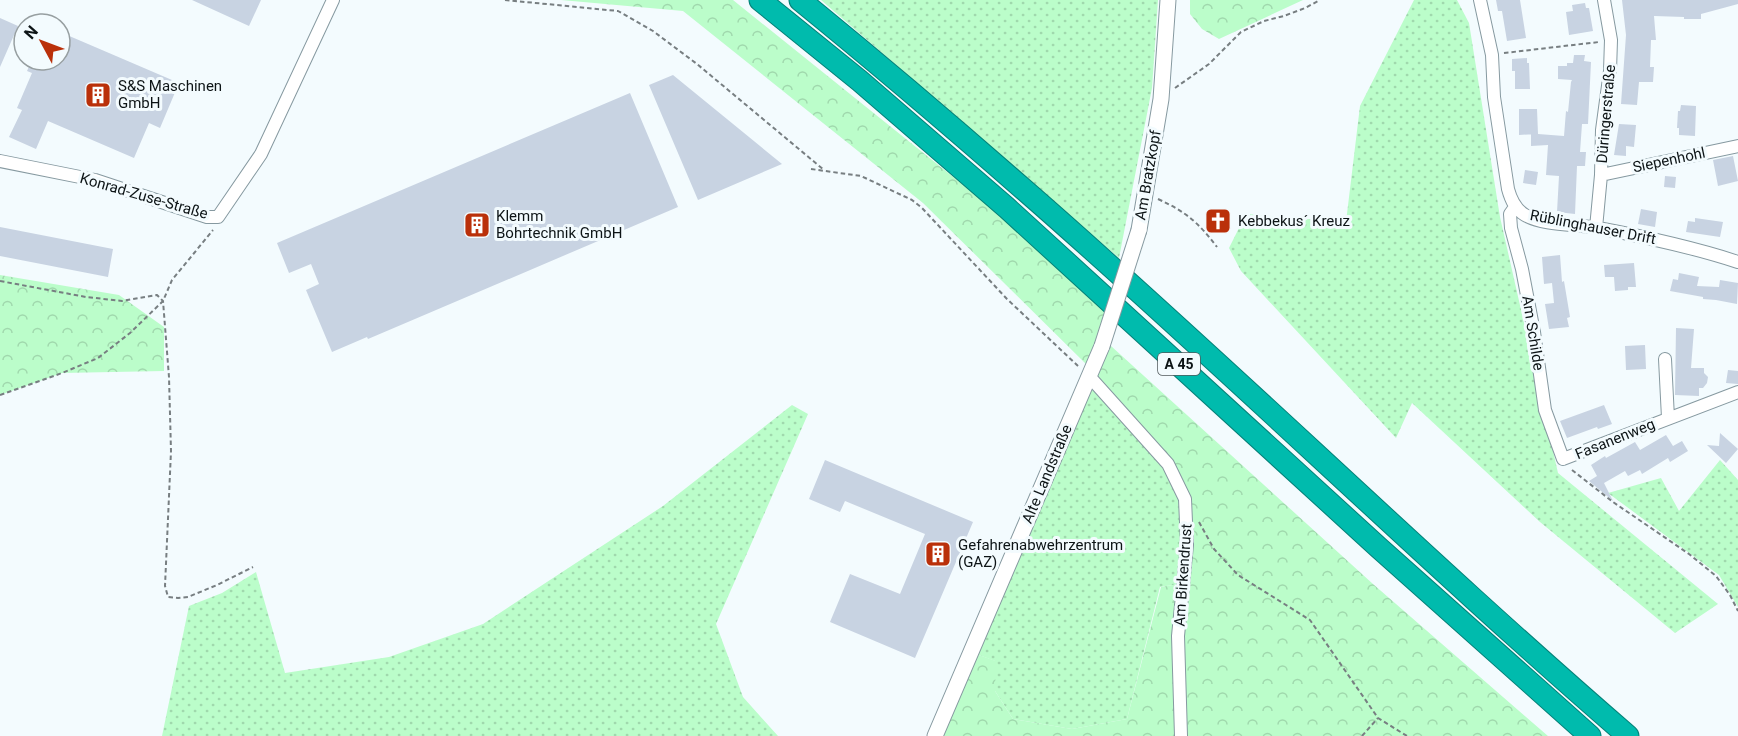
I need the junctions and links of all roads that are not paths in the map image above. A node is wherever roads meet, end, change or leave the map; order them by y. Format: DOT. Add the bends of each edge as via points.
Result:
graph roads {
  1 [pos="333,0"];
  2 [pos="760,0"];
  3 [pos="800,0"];
  4 [pos="1168,0"];
  5 [pos="1480,0"];
  6 [pos="1604,0"];
  7 [pos="1738,146"];
  8 [pos="0,161"];
  9 [pos="1601,175"];
  10 [pos="1515,207"];
  11 [pos="1596,228"];
  12 [pos="1738,262"];
  13 [pos="1102,346"];
  14 [pos="1665,359"];
  15 [pos="1089,376"];
  16 [pos="1738,392"];
  17 [pos="1668,418"];
  18 [pos="1563,459"];
  19 [pos="935,736"];
  20 [pos="1181,736"];
  21 [pos="1590,736"];
  22 [pos="1628,736"];
  1 -- 8 [label="street, Konrad-Zuse-Straße" via="261,154 218,217 207,217 95,180"];
  2 -- 21 [label="highway, A 45" via="1016,216"];
  3 -- 22 [label="highway, A 45" via="1023,188"];
  4 -- 13 [label="street, Am Bratzkopf, bridge" via="1161,99 1139,230"];
  5 -- 10 [label="street, Rüblinghauser Drift" via="1492,55 1508,189"];
  6 -- 9 [label="street, Düringerstraße" via="1611,40"];
  7 -- 9 [label="street, Siepenhohl"];
  9 -- 11 [label="street, Düringerstraße"];
  10 -- 11 [label="street, Rüblinghauser Drift" via="1534,219"];
  10 -- 18 [label="street, Am Schilde" via="1510,214 1511,228 1534,332 1545,410"];
  11 -- 12 [label="street, Rüblinghauser Drift" via="1667,241"];
  13 -- 15 [label="street, Alte Landstraße"];
  14 -- 17 [label="street, Fasanenweg"];
  15 -- 19 [label="street, Alte Landstraße"];
  15 -- 20 [label="street, Am Birkendrust" via="1168,464 1185,499 1187,545 1178,636"];
  16 -- 17 [label="street, Fasanenweg"];
  17 -- 18 [label="street, Fasanenweg"];
}
